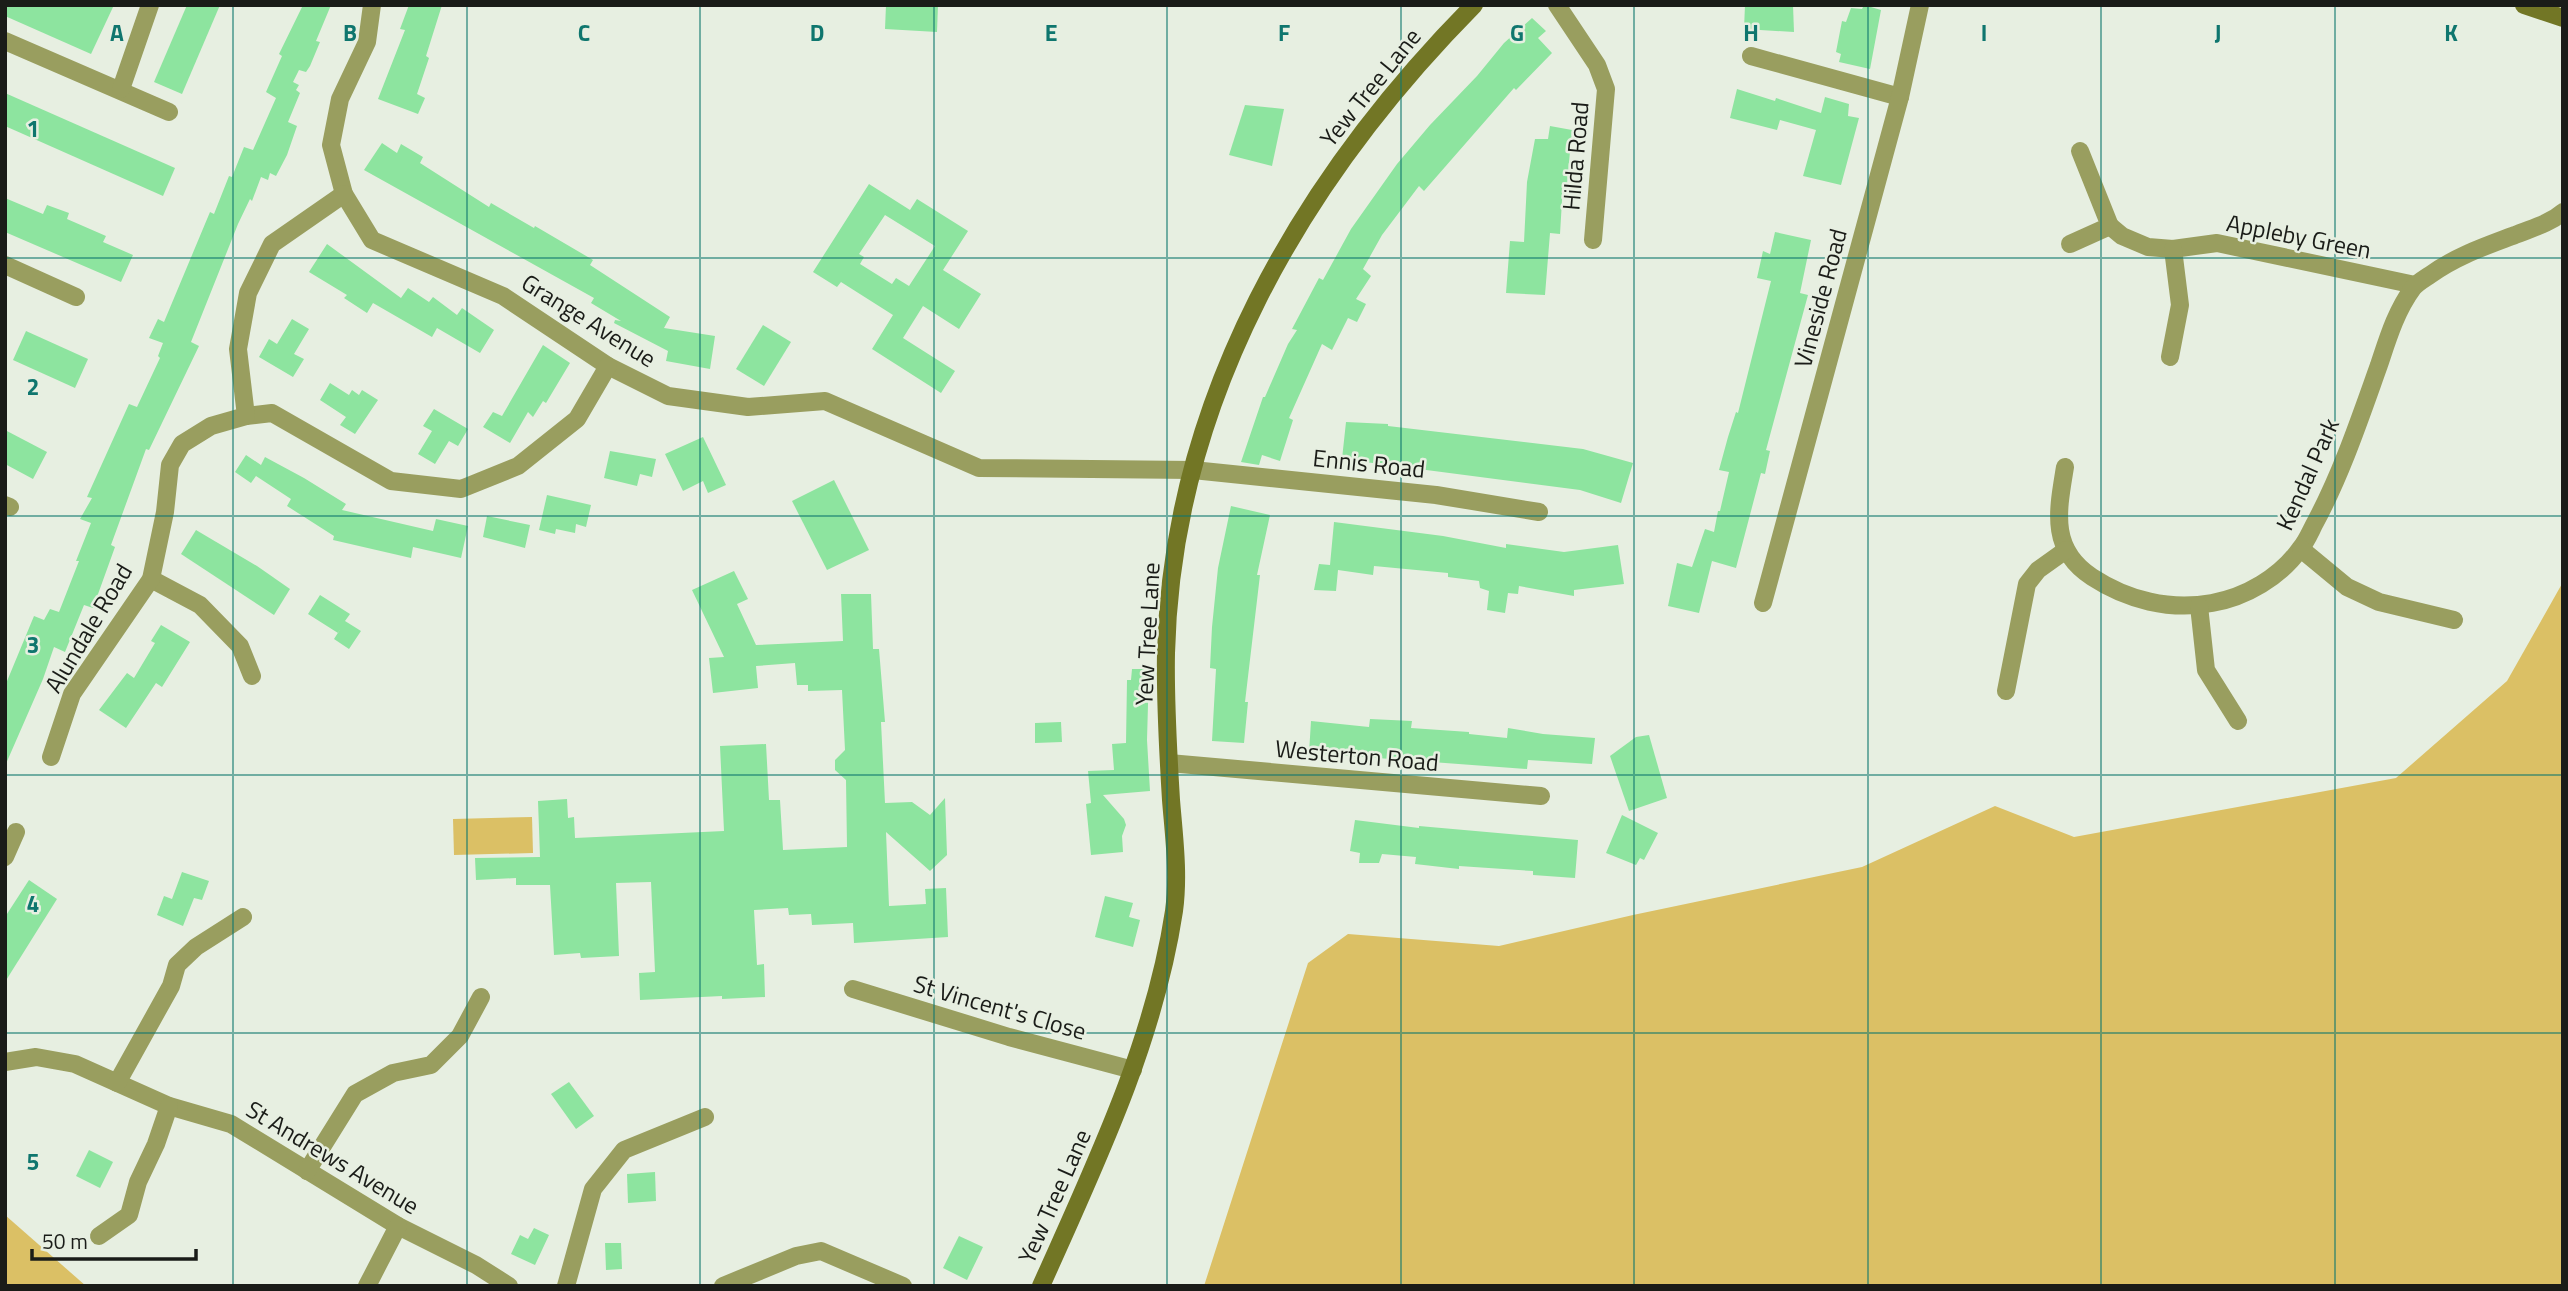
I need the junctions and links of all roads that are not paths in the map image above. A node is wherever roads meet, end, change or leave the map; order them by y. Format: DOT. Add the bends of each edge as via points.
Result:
graph roads {
  1 [pos="150,5"];
  2 [pos="372,5"];
  3 [pos="1474,5"];
  4 [pos="1557,5"];
  5 [pos="1920,5"];
  6 [pos="2524,5"];
  7 [pos="2563,18"];
  8 [pos="5,41"];
  9 [pos="1751,56"];
  10 [pos="121,89"];
  11 [pos="1900,97"];
  12 [pos="169,112"];
  13 [pos="2080,151"];
  14 [pos="344,194"];
  15 [pos="2563,212"];
  16 [pos="2110,226"];
  17 [pos="1593,240"];
  18 [pos="2070,244"];
  19 [pos="2174,249"];
  20 [pos="5,265"];
  21 [pos="2415,285"];
  22 [pos="75,297"];
  23 [pos="2170,357"];
  24 [pos="608,366"];
  25 [pos="246,416"];
  26 [pos="2065,467"];
  27 [pos="1193,470"];
  28 [pos="1539,512"];
  29 [pos="2301,549"];
  30 [pos="2066,550"];
  31 [pos="151,579"];
  32 [pos="1763,603"];
  33 [pos="2200,606"];
  34 [pos="2454,620"];
  35 [pos="252,676"];
  36 [pos="2006,691"];
  37 [pos="2238,721"];
  38 [pos="51,757"];
  39 [pos="1169,763"];
  40 [pos="1541,796"];
  41 [pos="16,832"];
  42 [pos="5,858"];
  43 [pos="243,917"];
  44 [pos="853,989"];
  45 [pos="481,997"];
  46 [pos="5,1062"];
  47 [pos="1133,1070"];
  48 [pos="117,1083"];
  49 [pos="169,1107"];
  50 [pos="705,1117"];
  51 [pos="306,1171"];
  52 [pos="398,1226"];
  53 [pos="99,1236"];
  54 [pos="367,1286"];
  55 [pos="509,1286"];
  56 [pos="566,1286"];
  57 [pos="723,1286"];
  58 [pos="903,1286"];
  59 [pos="1041,1286"];
  1 -- 10 [label="street"];
  2 -- 14 [label="street, Grange Avenue" via="367,42 340,99 331,145"];
  3 -- 27 [label="street, Yew Tree Lane" via="1390,99 1309,206 1269,273 1237,342"];
  4 -- 17 [label="street, Hilda Road" via="1597,65 1606,89"];
  5 -- 11 [label="street, Vineside Road"];
  6 -- 7 [label="street"];
  8 -- 10 [label="street"];
  9 -- 11 [label="street"];
  10 -- 12 [label="street"];
  11 -- 32 [label="street, Vineside Road"];
  13 -- 16 [label="street"];
  14 -- 24 [label="street, Grange Avenue" via="372,240 503,296"];
  14 -- 25 [label="street" via="272,244 248,293 238,349"];
  15 -- 21 [label="street, Kendal Park" via="2469,252"];
  16 -- 18 [label="street"];
  16 -- 19 [label="street, Appleby Green" via="2136,243"];
  19 -- 21 [label="street, Appleby Green" via="2217,243"];
  19 -- 23 [label="street" via="2180,305"];
  20 -- 22 [label="street"];
  21 -- 29 [label="street, Kendal Park" via="2397,315 2332,490"];
  24 -- 25 [label="street, Alundale Road" via="577,419 518,466 461,489 391,481 272,413"];
  24 -- 27 [label="street, Grange Avenue" via="668,396 748,407 825,401 979,468"];
  25 -- 31 [label="street, Alundale Road" via="211,426 182,444 170,465"];
  26 -- 30 [label="street" via="2058,514"];
  27 -- 28 [label="street, Ennis Road" via="1436,495"];
  27 -- 39 [label="street, Yew Tree Lane" via="1169,595"];
  29 -- 33 [label="street, Kendal Park" via="2255,588"];
  29 -- 34 [label="street" via="2347,587 2379,602"];
  30 -- 33 [label="street, Kendal Park" via="2084,571 2123,593 2161,605"];
  30 -- 36 [label="street" via="2027,584"];
  31 -- 35 [label="street" via="200,605 240,646"];
  31 -- 38 [label="street, Alundale Road" via="72,694"];
  33 -- 37 [label="street" via="2206,670"];
  39 -- 40 [label="street, Westerton Road"];
  39 -- 47 [label="street, Yew Tree Lane" via="1177,873 1174,909 1163,969"];
  41 -- 42 [label="street"];
  43 -- 48 [label="street" via="177,965 171,986"];
  44 -- 47 [label="street, St Vincent's Close"];
  45 -- 51 [label="street" via="460,1036 431,1065 393,1073 355,1094"];
  46 -- 48 [label="street, St Andrews Avenue" via="36,1057 75,1064"];
  47 -- 59 [label="street, Yew Tree Lane" via="1110,1133"];
  48 -- 49 [label="street, St Andrews Avenue"];
  49 -- 51 [label="street, St Andrews Avenue" via="230,1124"];
  49 -- 53 [label="street" via="129,1214"];
  50 -- 56 [label="street" via="624,1150 593,1189"];
  51 -- 52 [label="street, St Andrews Avenue"];
  52 -- 54 [label="street"];
  52 -- 55 [label="street, St Andrews Avenue"];
  57 -- 58 [label="street" via="796,1256 821,1251"];
}
